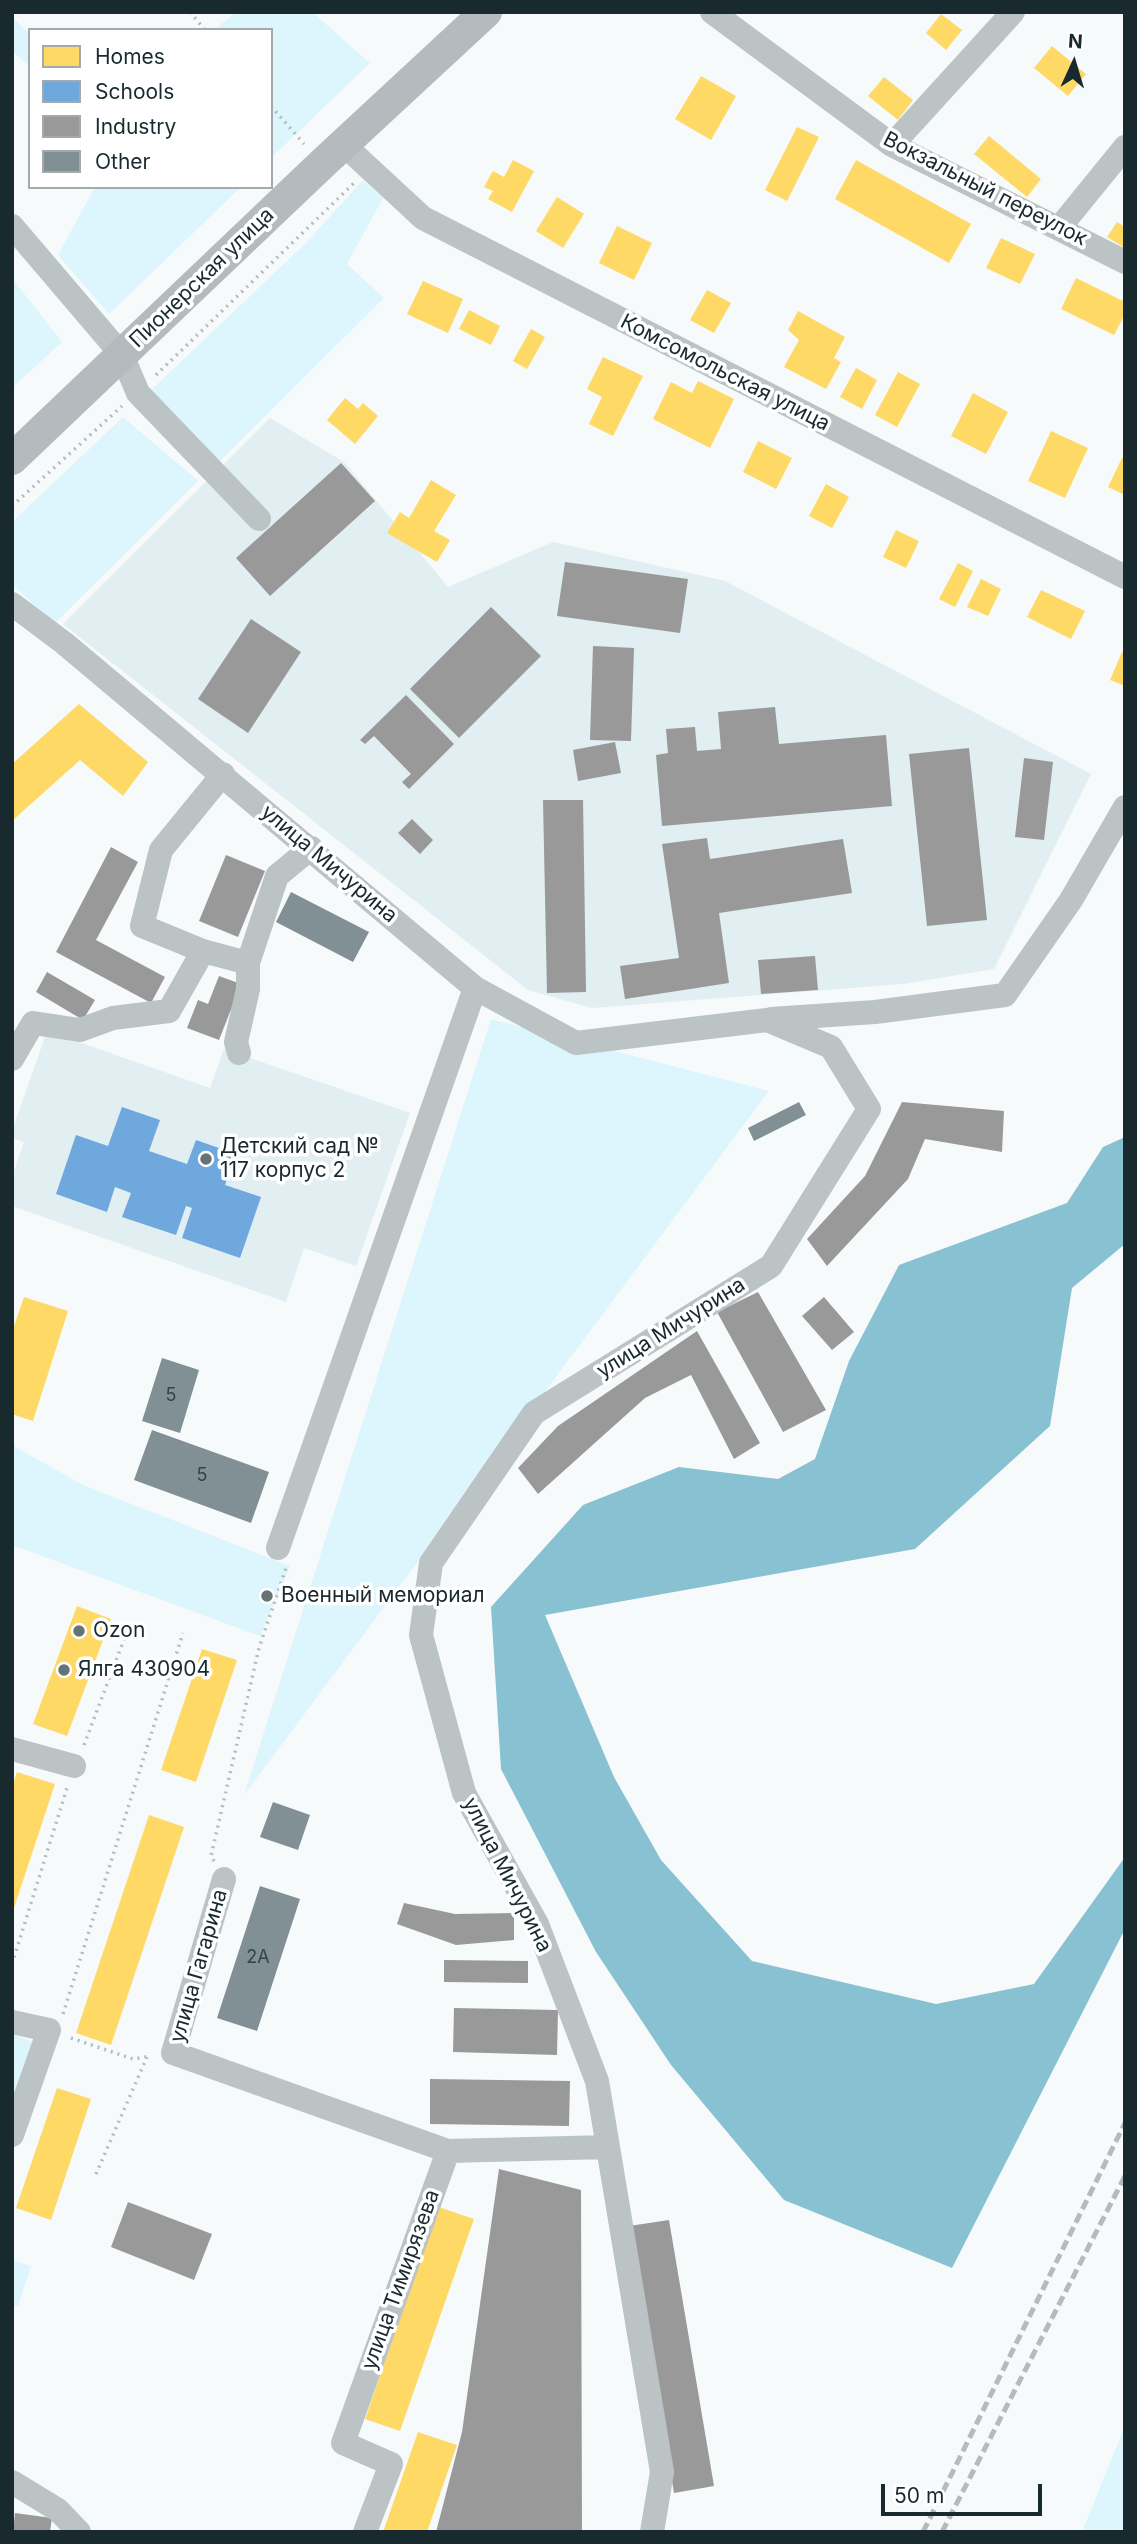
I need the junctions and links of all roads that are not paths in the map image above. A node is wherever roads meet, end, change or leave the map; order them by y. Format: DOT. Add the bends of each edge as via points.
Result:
graph roads {
  1 [pos="712,12"];
  2 [pos="1013,12"];
  3 [pos="472,17"];
  4 [pos="892,145"];
  5 [pos="1125,147"];
  6 [pos="332,154"];
  7 [pos="12,226"];
  8 [pos="1060,226"];
  9 [pos="1125,262"];
  10 [pos="122,355"];
  11 [pos="12,459"];
  12 [pos="259,519"];
  13 [pos="1125,577"];
  14 [pos="12,604"];
  15 [pos="223,774"];
  16 [pos="1125,807"];
  17 [pos="311,848"];
  18 [pos="203,951"];
  19 [pos="248,963"];
  20 [pos="475,988"];
  21 [pos="767,1020"];
  22 [pos="239,1054"];
  23 [pos="12,1059"];
  24 [pos="278,1548"];
  25 [pos="12,1748"];
  26 [pos="74,1766"];
  27 [pos="224,1879"];
  28 [pos="12,2022"];
  29 [pos="12,2135"];
  30 [pos="608,2147"];
  31 [pos="448,2151"];
  32 [pos="12,2482"];
  33 [pos="79,2532"];
  34 [pos="365,2532"];
  35 [pos="652,2532"];
  1 -- 4 [label="street, Вокзальный переулок"];
  2 -- 4 [label="street"];
  3 -- 6 [label="main road, Пионерская улица"];
  4 -- 8 [label="street, Вокзальный переулок"];
  5 -- 8 [label="street"];
  6 -- 10 [label="main road, Пионерская улица"];
  6 -- 13 [label="street, Комсомольская улица" via="369,169 423,218"];
  7 -- 10 [label="street"];
  8 -- 9 [label="street, Вокзальный переулок"];
  10 -- 11 [label="main road, Пионерская улица"];
  10 -- 12 [label="street" via="138,393"];
  14 -- 15 [label="street, улица Мичурина"];
  15 -- 17 [label="street, улица Мичурина"];
  15 -- 18 [label="street" via="161,850 142,926"];
  16 -- 21 [label="street" via="1071,900 1005,995"];
  17 -- 19 [label="street" via="277,876"];
  17 -- 20 [label="street, улица Мичурина"];
  18 -- 19 [label="street"];
  18 -- 23 [label="street" via="169,1011 113,1018 80,1030 33,1023"];
  19 -- 22 [label="street" via="248,989 236,1042"];
  20 -- 21 [label="street, улица Мичурина" via="576,1043"];
  20 -- 24 [label="street"];
  21 -- 30 [label="street, улица Мичурина" via="831,1047 869,1109 771,1266 534,1413 431,1563 421,1635 464,1793 537,1924 597,2081"];
  25 -- 26 [label="street"];
  27 -- 31 [label="street, улица Гагарина" via="173,2053"];
  28 -- 29 [label="street" via="53,2032"];
  30 -- 31 [label="street"];
  30 -- 35 [label="street, улица Мичурина" via="662,2472"];
  31 -- 34 [label="street, улица Тимирязева" via="343,2443 391,2464"];
  32 -- 33 [label="street" via="58,2510"];
}
